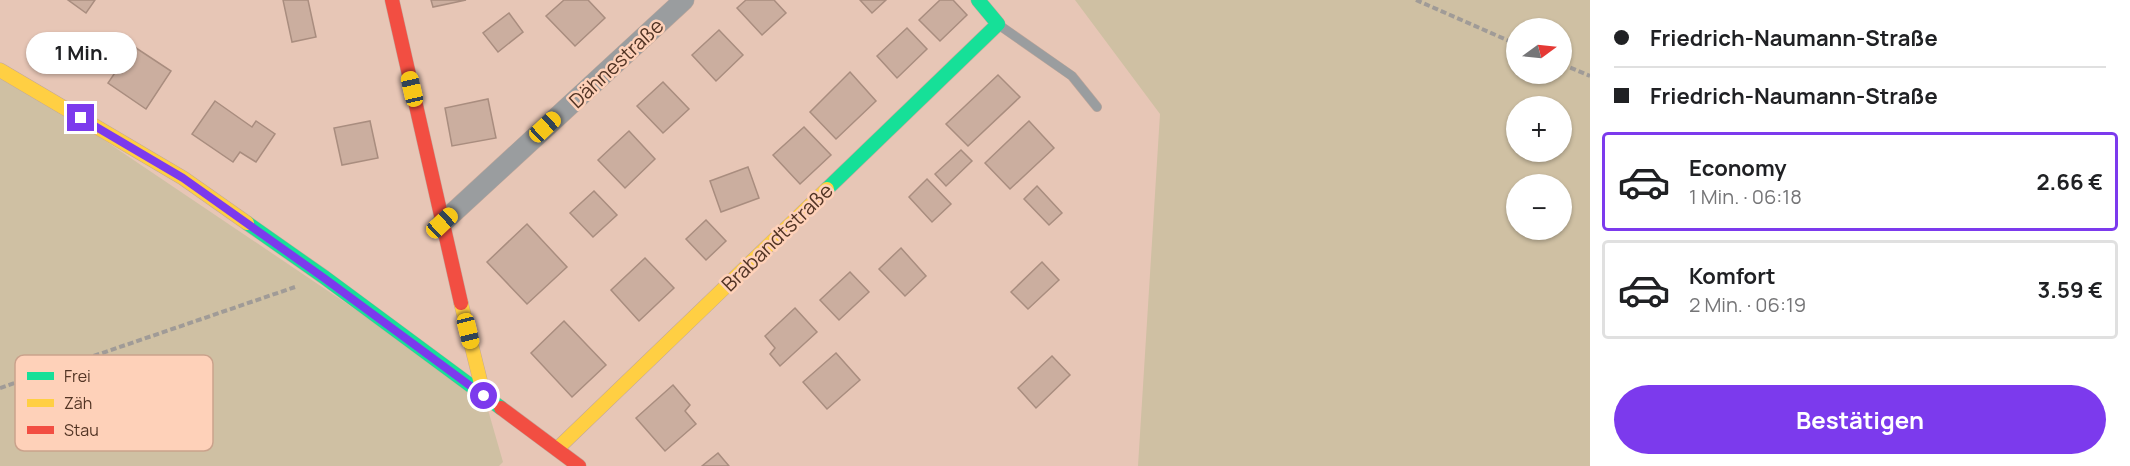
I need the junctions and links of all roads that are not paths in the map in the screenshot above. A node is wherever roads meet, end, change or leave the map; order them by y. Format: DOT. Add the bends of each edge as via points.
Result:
graph roads {
  1 [pos="392,0"];
  2 [pos="684,0"];
  3 [pos="978,0"];
  4 [pos="998,24"];
  5 [pos="0,70"];
  6 [pos="1097,107"];
  7 [pos="442,223"];
  8 [pos="484,396"];
  9 [pos="557,449"];
  10 [pos="579,466"];
  1 -- 7 [label="street"];
  2 -- 7 [label="street, Dähnestraße"];
  3 -- 4 [label="street"];
  4 -- 6 [label="lane" via="1072,76"];
  4 -- 9 [label="street, Brabandtstraße"];
  5 -- 8 [label="street" via="183,178"];
  7 -- 8 [label="street"];
  8 -- 9 [label="street"];
  9 -- 10 [label="street"];
}
